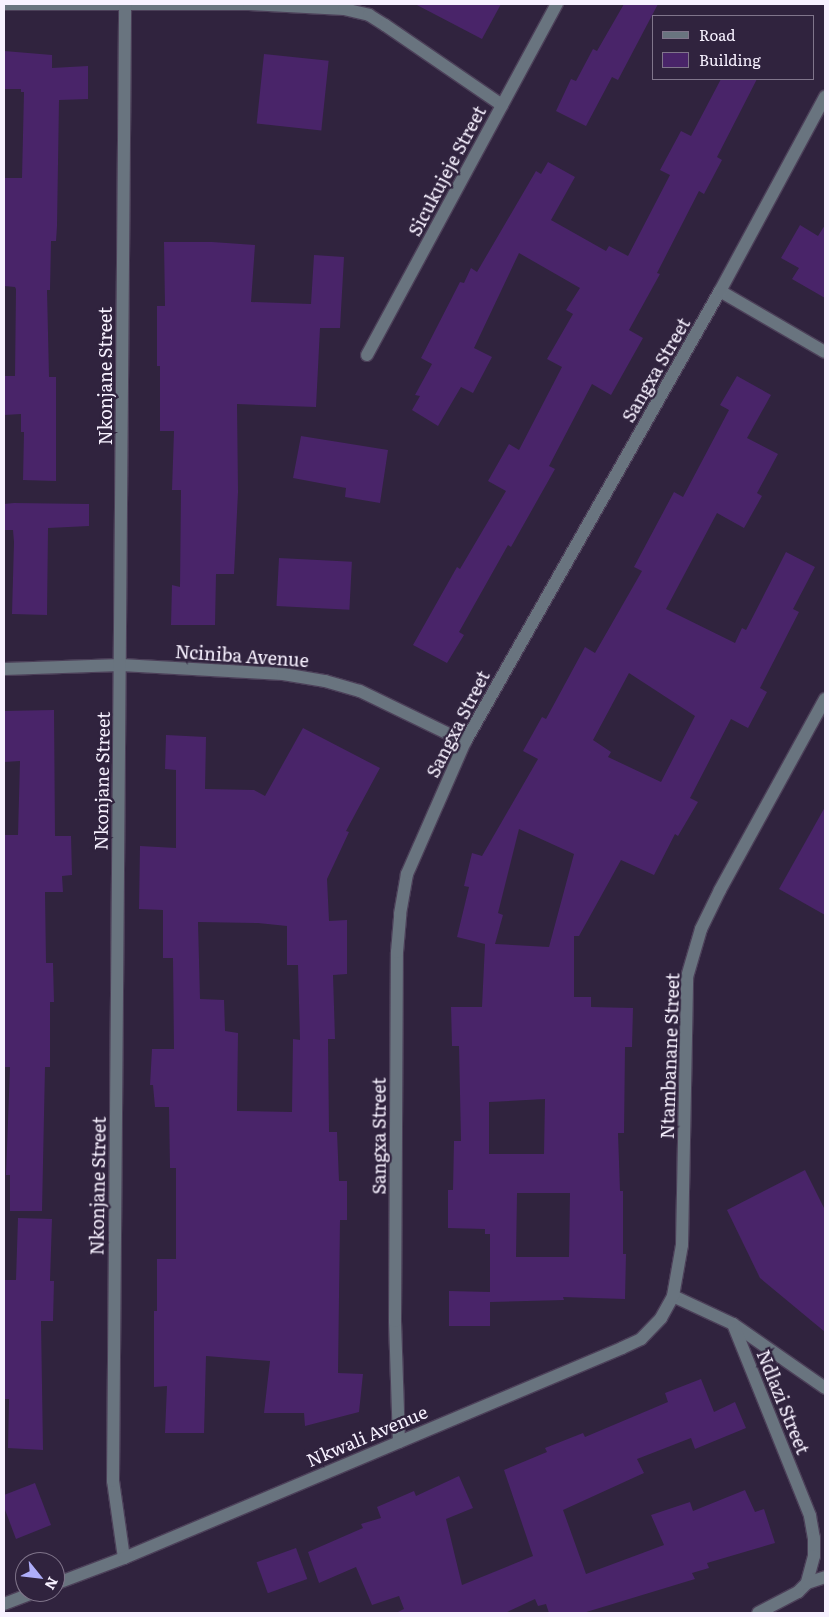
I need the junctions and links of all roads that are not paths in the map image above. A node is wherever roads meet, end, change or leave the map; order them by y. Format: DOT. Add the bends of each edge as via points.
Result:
graph roads {
  1 [pos="4,4"];
  2 [pos="557,4"];
  3 [pos="125,5"];
  4 [pos="371,10"];
  5 [pos="825,98"];
  6 [pos="502,105"];
  7 [pos="720,291"];
  8 [pos="825,352"];
  9 [pos="367,355"];
  10 [pos="121,665"];
  11 [pos="4,669"];
  12 [pos="825,700"];
  13 [pos="465,742"];
  14 [pos="673,1296"];
  15 [pos="733,1324"];
  16 [pos="825,1388"];
  17 [pos="399,1442"];
  18 [pos="124,1558"];
  19 [pos="825,1577"];
  20 [pos="65,1580"];
  21 [pos="807,1583"];
  22 [pos="759,1613"];
  1 -- 3 [label="street"];
  2 -- 6 [label="street, Sicukujeje Street"];
  3 -- 4 [label="street" via="315,6"];
  3 -- 10 [label="street, Nkonjane Street"];
  4 -- 6 [label="street"];
  5 -- 7 [label="street, Sangxa Street"];
  6 -- 9 [label="street, Sicukujeje Street"];
  7 -- 8 [label="street"];
  7 -- 13 [label="street, Sangxa Street"];
  10 -- 11 [label="street, Nciniba Avenue"];
  10 -- 13 [label="street, Nciniba Avenue" via="283,674 325,681 360,691"];
  10 -- 18 [label="street, Nkonjane Street" via="112,1481"];
  12 -- 14 [label="street, Ntambanane Street" via="720,890 701,930 687,978 682,1245"];
  13 -- 17 [label="street, Sangxa Street" via="406,874 400,914 395,1321"];
  14 -- 15 [label="street"];
  14 -- 17 [label="street, Nkwali Avenue" via="661,1318 641,1339"];
  15 -- 16 [label="street"];
  15 -- 21 [label="street, Ndlazi Street" via="810,1516 814,1556"];
  17 -- 18 [label="street, Nkwali Avenue"];
  18 -- 20 [label="street, Nkwali Avenue"];
  19 -- 21 [label="street"];
  21 -- 22 [label="street" via="798,1592"];
}
